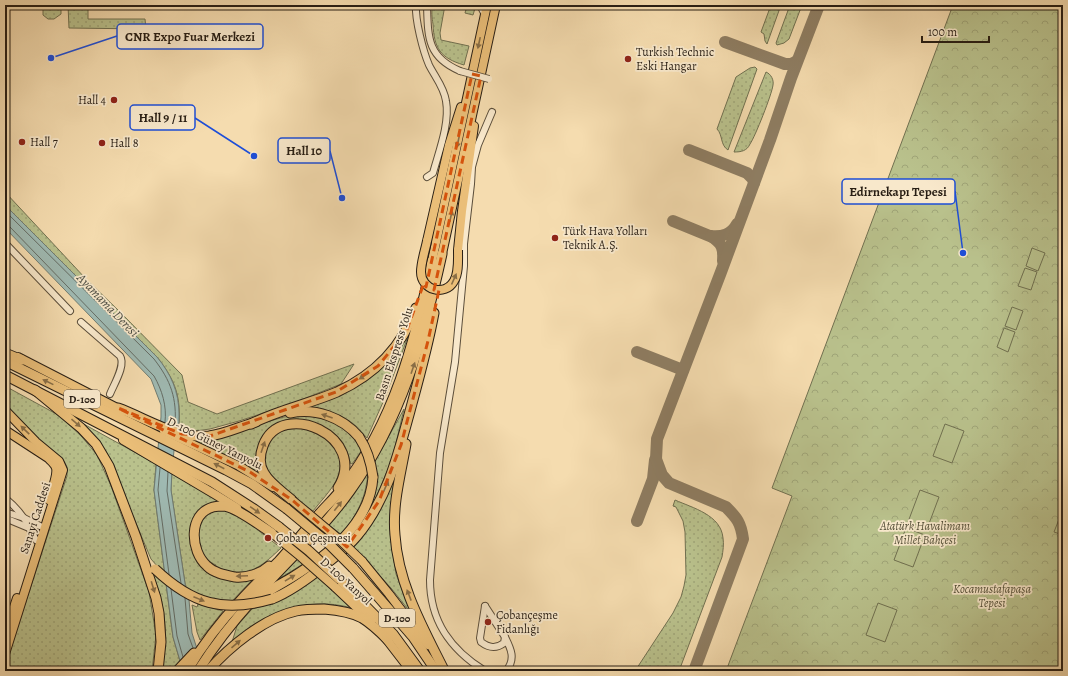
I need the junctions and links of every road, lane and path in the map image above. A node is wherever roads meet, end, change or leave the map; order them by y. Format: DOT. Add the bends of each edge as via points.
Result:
graph roads {
  1 [pos="416,5"];
  2 [pos="427,5"];
  3 [pos="480,5"];
  4 [pos="486,5"];
  5 [pos="496,5"];
  6 [pos="485,15"];
  7 [pos="489,79"];
  8 [pos="469,90"];
  9 [pos="473,110"];
  10 [pos="492,112"];
  11 [pos="427,177"];
  12 [pos="5,243"];
  13 [pos="442,254"];
  14 [pos="432,262"];
  15 [pos="70,310"];
  16 [pos="82,322"];
  17 [pos="5,350"];
  18 [pos="5,353"];
  19 [pos="22,360"];
  20 [pos="5,361"];
  21 [pos="5,376"];
  22 [pos="5,379"];
  23 [pos="17,381"];
  24 [pos="35,390"];
  25 [pos="110,394"];
  26 [pos="412,405"];
  27 [pos="118,408"];
  28 [pos="5,410"];
  29 [pos="5,417"];
  30 [pos="14,419"];
  31 [pos="251,424"];
  32 [pos="5,430"];
  33 [pos="5,498"];
  34 [pos="290,505"];
  35 [pos="5,512"];
  36 [pos="321,512"];
  37 [pos="5,518"];
  38 [pos="24,518"];
  39 [pos="40,526"];
  40 [pos="29,528"];
  41 [pos="276,531"];
  42 [pos="136,537"];
  43 [pos="36,540"];
  44 [pos="287,551"];
  45 [pos="337,583"];
  46 [pos="237,618"];
  47 [pos="5,634"];
  48 [pos="505,637"];
  49 [pos="388,640"];
  50 [pos="200,648"];
  51 [pos="5,654"];
  52 [pos="441,670"];
  53 [pos="158,671"];
  54 [pos="177,671"];
  55 [pos="187,671"];
  56 [pos="198,671"];
  57 [pos="208,671"];
  58 [pos="411,671"];
  59 [pos="420,671"];
  60 [pos="485,671"];
  61 [pos="506,671"];
  1 -- 11 [label="street" via="424,52 444,92 446,102 446,122 433,173"];
  2 -- 7 [label="street, bridge" via="429,37 433,49 442,60 460,71"];
  3 -- 6 [label="street"];
  4 -- 6 [label="main road, Basın Ekspress Yolu"];
  5 -- 9 [label="main road, Basın Ekspress Yolu"];
  6 -- 8 [label="main road, Basın Ekspress Yolu, one-way"];
  8 -- 9 [label="main road, one-way, bridge" via="452,134 422,266 421,276 427,286 436,290 448,288 456,278 462,211 474,128"];
  8 -- 14 [label="main road, Basın Ekspress Yolu, one-way"];
  13 -- 9 [label="main road, Basın Ekspress Yolu, one-way"];
  10 -- 60 [label="street" via="472,167 455,362 440,453 430,580 431,599 442,628 460,654"];
  12 -- 15 [label="street"];
  13 -- 26 [label="highway" via="434,316"];
  46 -- 13 [label="highway, Basın Ekspress Yolu, one-way" via="333,513 383,438 414,364"];
  14 -- 31 [label="highway, one-way" via="406,332 378,366 336,392 266,416"];
  14 -- 36 [label="highway, Basın Ekspress Yolu" via="411,349 388,409 373,441 351,476"];
  16 -- 25 [label="street" via="122,359"];
  17 -- 19 [label="main road, D-100 Güney Yanyolu"];
  18 -- 19 [label="highway"];
  19 -- 27 [label="main road, D-100 Güney Yanyolu"];
  34 -- 20 [label="highway, D-100, one-way" via="226,470"];
  21 -- 23 [label="highway, D-100"];
  22 -- 23 [label="main road"];
  23 -- 24 [label="highway, D-100"];
  24 -- 41 [label="highway, D-100, one-way" via="212,482 254,509"];
  24 -- 42 [label="highway, one-way" via="74,421 96,444 109,466"];
  42 -- 26 [label="highway, one-way, bridge" via="150,563 168,581 207,602 233,606 250,604 272,599 291,590 343,550 369,519 385,489"];
  52 -- 26 [label="highway, one-way" via="404,584 395,534 396,505"];
  27 -- 31 [label="highway" via="188,436 210,436"];
  27 -- 34 [label="main road, D-100 Güney Yanyolu" via="238,466"];
  28 -- 30 [label="main road, Sanayi Caddesi"];
  29 -- 30 [label="main road"];
  51 -- 30 [label="main road, Sanayi Caddesi, one-way" via="63,470 59,461"];
  46 -- 31 [label="highway, one-way, bridge" via="263,595 318,560 344,538 366,506 373,477 367,450 359,437 338,420 314,412 292,412"];
  32 -- 39 [label="main road, Sanayi Caddesi" via="48,458 56,468"];
  33 -- 38 [label="street"];
  34 -- 36 [label="highway, one-way" via="264,473 261,456 265,442 274,430 290,425 305,425 331,436 345,461 342,480"];
  34 -- 52 [label="highway, D-100, bridge" via="353,568"];
  34 -- 52 [label="main road, D-100 Güney Yanyolu, bridge" via="340,540 362,561 425,641"];
  35 -- 38 [label="street"];
  36 -- 44 [label="highway, Basın Ekspress Yolu"];
  37 -- 40 [label="street"];
  38 -- 39 [label="street"];
  38 -- 40 [label="street"];
  39 -- 43 [label="main road, Sanayi Caddesi"];
  40 -- 43 [label="street"];
  44 -- 41 [label="highway, one-way" via="258,573 229,576 206,565 194,537 200,517 210,508 223,506"];
  41 -- 45 [label="highway, D-100, bridge" via="309,551"];
  42 -- 53 [label="highway, one-way" via="159,613 161,642"];
  43 -- 47 [label="main road, Sanayi Caddesi"];
  44 -- 50 [label="highway, Basın Ekspress Yolu" via="238,602"];
  45 -- 49 [label="main road, D-100 Yanyol"];
  45 -- 59 [label="highway, D-100" via="392,634"];
  46 -- 56 [label="highway, Basın Ekspress Yolu"];
  48 -- 48 [label="street" via="504,643 499,647 493,648 481,642 485,606"];
  48 -- 61 [label="street" via="512,652 510,666"];
  57 -- 49 [label="highway, one-way" via="242,639 276,618 296,611 328,609 356,615"];
  49 -- 58 [label="main road, D-100 Yanyol"];
  50 -- 54 [label="highway"];
  50 -- 55 [label="highway"];
}
